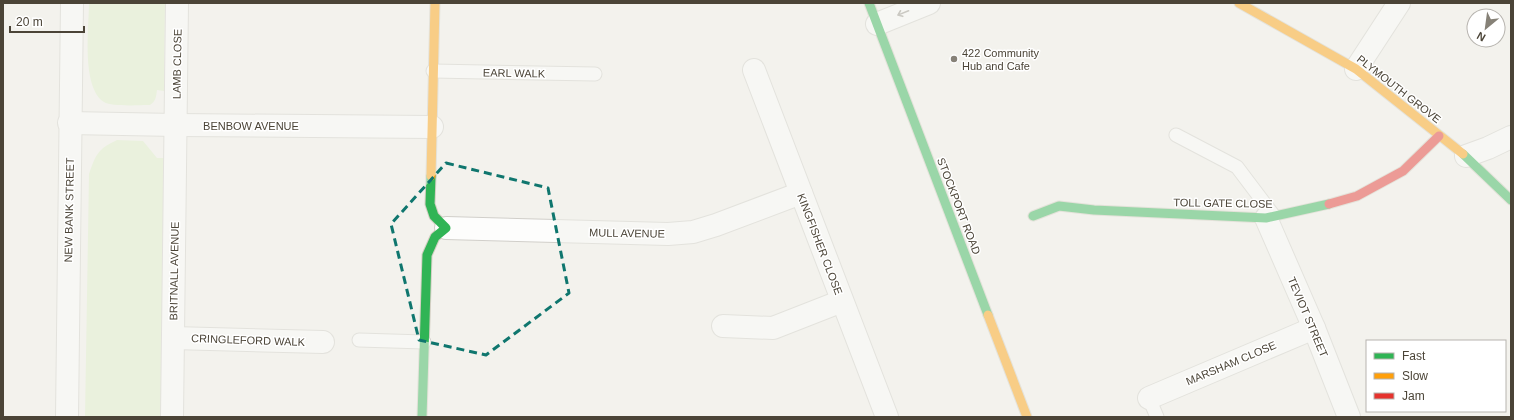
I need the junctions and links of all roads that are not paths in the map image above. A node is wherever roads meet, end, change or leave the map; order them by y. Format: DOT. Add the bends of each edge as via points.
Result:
graph roads {
  1 [pos="72,3"];
  2 [pos="178,3"];
  3 [pos="435,3"];
  4 [pos="869,3"];
  5 [pos="929,3"];
  6 [pos="1239,3"];
  7 [pos="1399,3"];
  8 [pos="877,24"];
  9 [pos="1356,69"];
  10 [pos="754,70"];
  11 [pos="433,71"];
  12 [pos="595,74"];
  13 [pos="69,123"];
  14 [pos="176,125"];
  15 [pos="432,127"];
  16 [pos="1176,135"];
  17 [pos="1439,136"];
  18 [pos="1511,137"];
  19 [pos="1466,156"];
  20 [pos="801,193"];
  21 [pos="1511,200"];
  22 [pos="1033,216"];
  23 [pos="1270,217"];
  24 [pos="446,228"];
  25 [pos="842,301"];
  26 [pos="723,326"];
  27 [pos="1314,328"];
  28 [pos="173,338"];
  29 [pos="359,340"];
  30 [pos="323,342"];
  31 [pos="424,342"];
  32 [pos="1153,407"];
  33 [pos="66,417"];
  34 [pos="172,417"];
  35 [pos="422,417"];
  36 [pos="887,417"];
  37 [pos="1027,417"];
  38 [pos="1349,417"];
  1 -- 13 [label="street, NEW BANK STREET"];
  2 -- 14 [label="street, LAMB CLOSE"];
  3 -- 11 [label="main road"];
  4 -- 8 [label="main road, STOCKPORT ROAD"];
  5 -- 8 [label="street, one-way"];
  6 -- 9 [label="main road, PLYMOUTH GROVE"];
  7 -- 9 [label="street"];
  8 -- 37 [label="main road, STOCKPORT ROAD"];
  9 -- 17 [label="main road, PLYMOUTH GROVE"];
  10 -- 20 [label="street, KINGFISHER CLOSE"];
  11 -- 12 [label="lane, EARL WALK"];
  11 -- 15 [label="main road"];
  13 -- 14 [label="street, BENBOW AVENUE"];
  13 -- 33 [label="street, NEW BANK STREET"];
  14 -- 15 [label="street, BENBOW AVENUE"];
  14 -- 28 [label="street, BRITNALL AVENUE"];
  15 -- 24 [label="main road" via="430,204 434,216"];
  16 -- 23 [label="lane" via="1237,167"];
  17 -- 19 [label="main road, PLYMOUTH GROVE"];
  17 -- 23 [label="main road, TOLL GATE CLOSE" via="1403,171 1357,196"];
  18 -- 19 [label="street"];
  19 -- 21 [label="main road, PLYMOUTH GROVE"];
  20 -- 24 [label="street, MULL AVENUE" via="693,232 668,234"];
  20 -- 25 [label="street, KINGFISHER CLOSE"];
  22 -- 23 [label="main road, TOLL GATE CLOSE" via="1059,206 1094,210"];
  23 -- 27 [label="street, TEVIOT STREET"];
  24 -- 31 [label="main road" via="435,237 427,255"];
  25 -- 26 [label="street" via="773,328"];
  25 -- 36 [label="street, KINGFISHER CLOSE"];
  27 -- 32 [label="street, MARSHAM CLOSE"];
  27 -- 38 [label="street, TEVIOT STREET"];
  28 -- 30 [label="street, CRINGLEFORD WALK"];
  28 -- 34 [label="street, BRITNALL AVENUE"];
  29 -- 31 [label="lane"];
  31 -- 35 [label="main road"];
}
